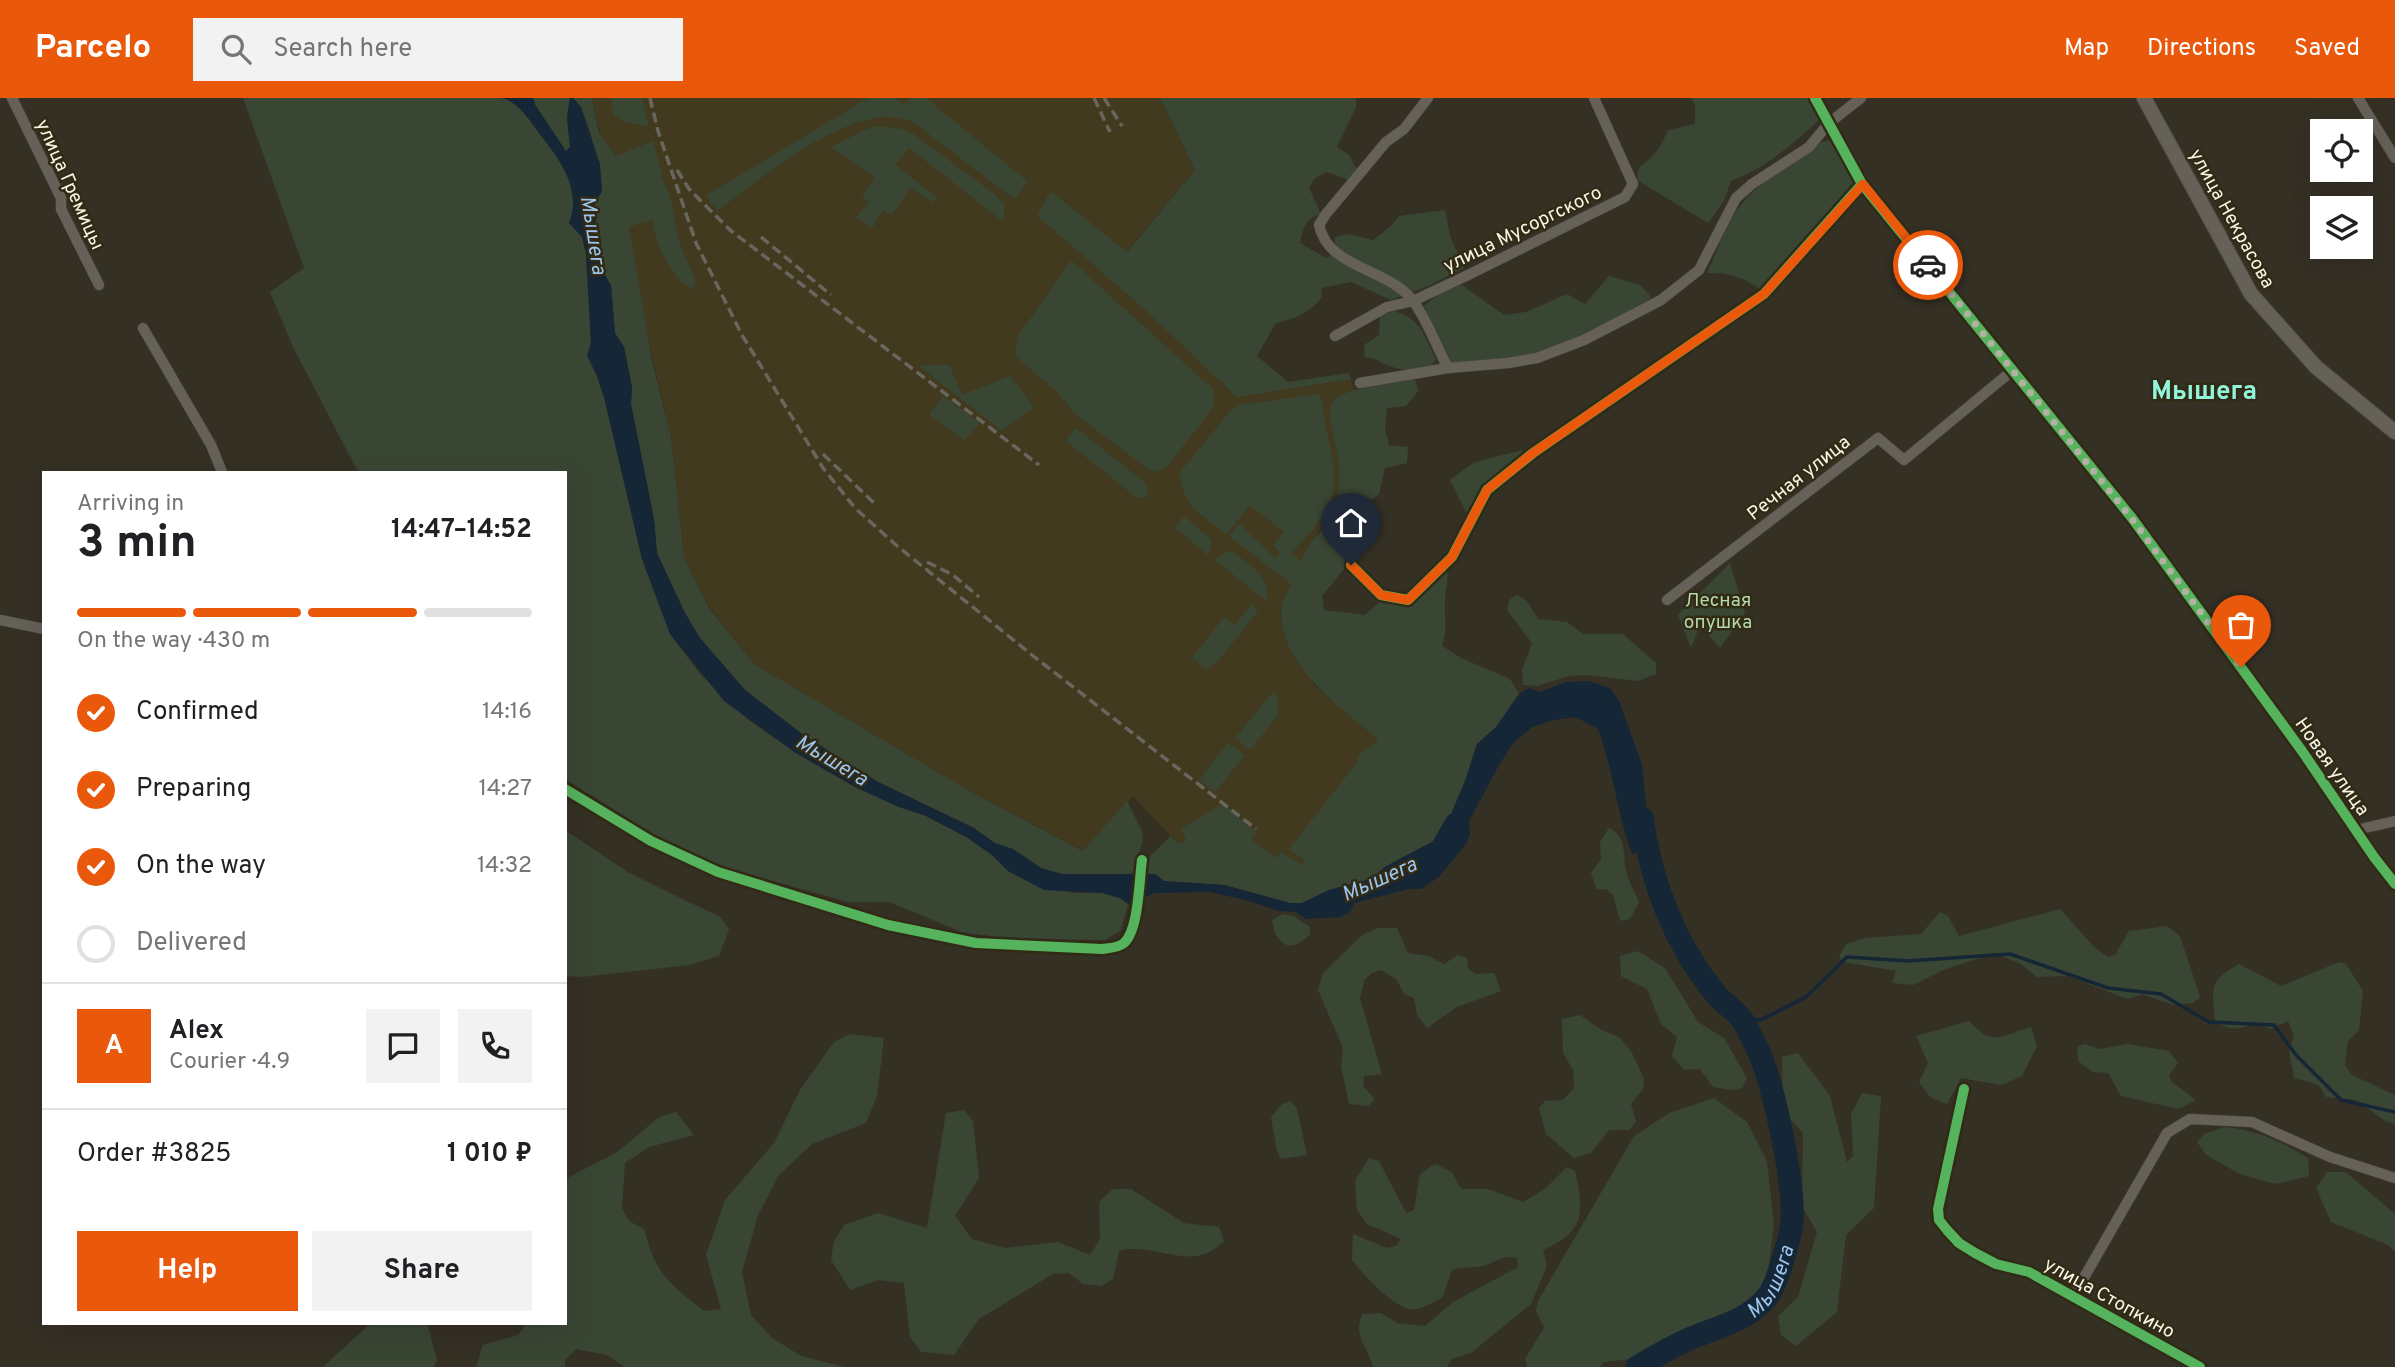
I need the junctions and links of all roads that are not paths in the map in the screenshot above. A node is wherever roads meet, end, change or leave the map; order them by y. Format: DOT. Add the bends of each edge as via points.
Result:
graph roads {
  1 [pos="12,98"];
  2 [pos="1427,98"];
  3 [pos="1594,98"];
  4 [pos="1815,98"];
  5 [pos="1861,98"];
  6 [pos="2144,98"];
  7 [pos="2358,98"];
  8 [pos="1829,123"];
  9 [pos="2395,158"];
  10 [pos="1863,184"];
  11 [pos="99,285"];
  12 [pos="1413,301"];
  13 [pos="143,328"];
  14 [pos="1335,336"];
  15 [pos="1448,368"];
  16 [pos="2013,370"];
  17 [pos="1360,383"];
  18 [pos="2395,432"];
  19 [pos="222,471"];
  20 [pos="1351,565"];
  21 [pos="1667,600"];
  22 [pos="0,620"];
  23 [pos="42,629"];
  24 [pos="567,790"];
  25 [pos="2395,821"];
  26 [pos="2356,830"];
  27 [pos="1142,860"];
  28 [pos="2395,884"];
  29 [pos="1964,1089"];
  30 [pos="2395,1178"];
  31 [pos="2074,1295"];
  32 [pos="2200,1367"];
  1 -- 11 [label="street, улица Гремицы"];
  2 -- 12 [label="street" via="1319,225 1329,247 1396,285"];
  3 -- 12 [label="street, улица Мусоргского" via="1633,184 1625,197"];
  4 -- 8 [label="street, Новая улица"];
  5 -- 8 [label="street"];
  6 -- 18 [label="main road, улица Некрасова" via="2251,294 2316,367"];
  7 -- 9 [label="street"];
  8 -- 10 [label="street, Новая улица"];
  8 -- 15 [label="street" via="1809,147 1736,198 1699,270 1661,300 1584,340 1537,358"];
  10 -- 16 [label="street, Новая улица"];
  10 -- 20 [label="street" via="1764,294 1533,453 1487,490 1452,557 1408,600 1381,595"];
  12 -- 14 [label="street, улица Мусоргского" via="1387,307"];
  12 -- 15 [label="street"];
  13 -- 19 [label="street"];
  15 -- 17 [label="street"];
  16 -- 21 [label="street, Речная улица" via="1904,460 1878,438"];
  16 -- 26 [label="street, Новая улица" via="2140,529"];
  22 -- 23 [label="street"];
  24 -- 27 [label="street" via="651,841 718,873 888,925 976,943 1102,949 1124,943 1135,917"];
  25 -- 26 [label="street"];
  26 -- 28 [label="street, Новая улица"];
  29 -- 31 [label="street, улица Стопкино" via="1939,1220 1975,1253 2029,1272"];
  30 -- 31 [label="street" via="2330,1157 2252,1122 2190,1119 2167,1133"];
  31 -- 32 [label="street, улица Стопкино"];
}
